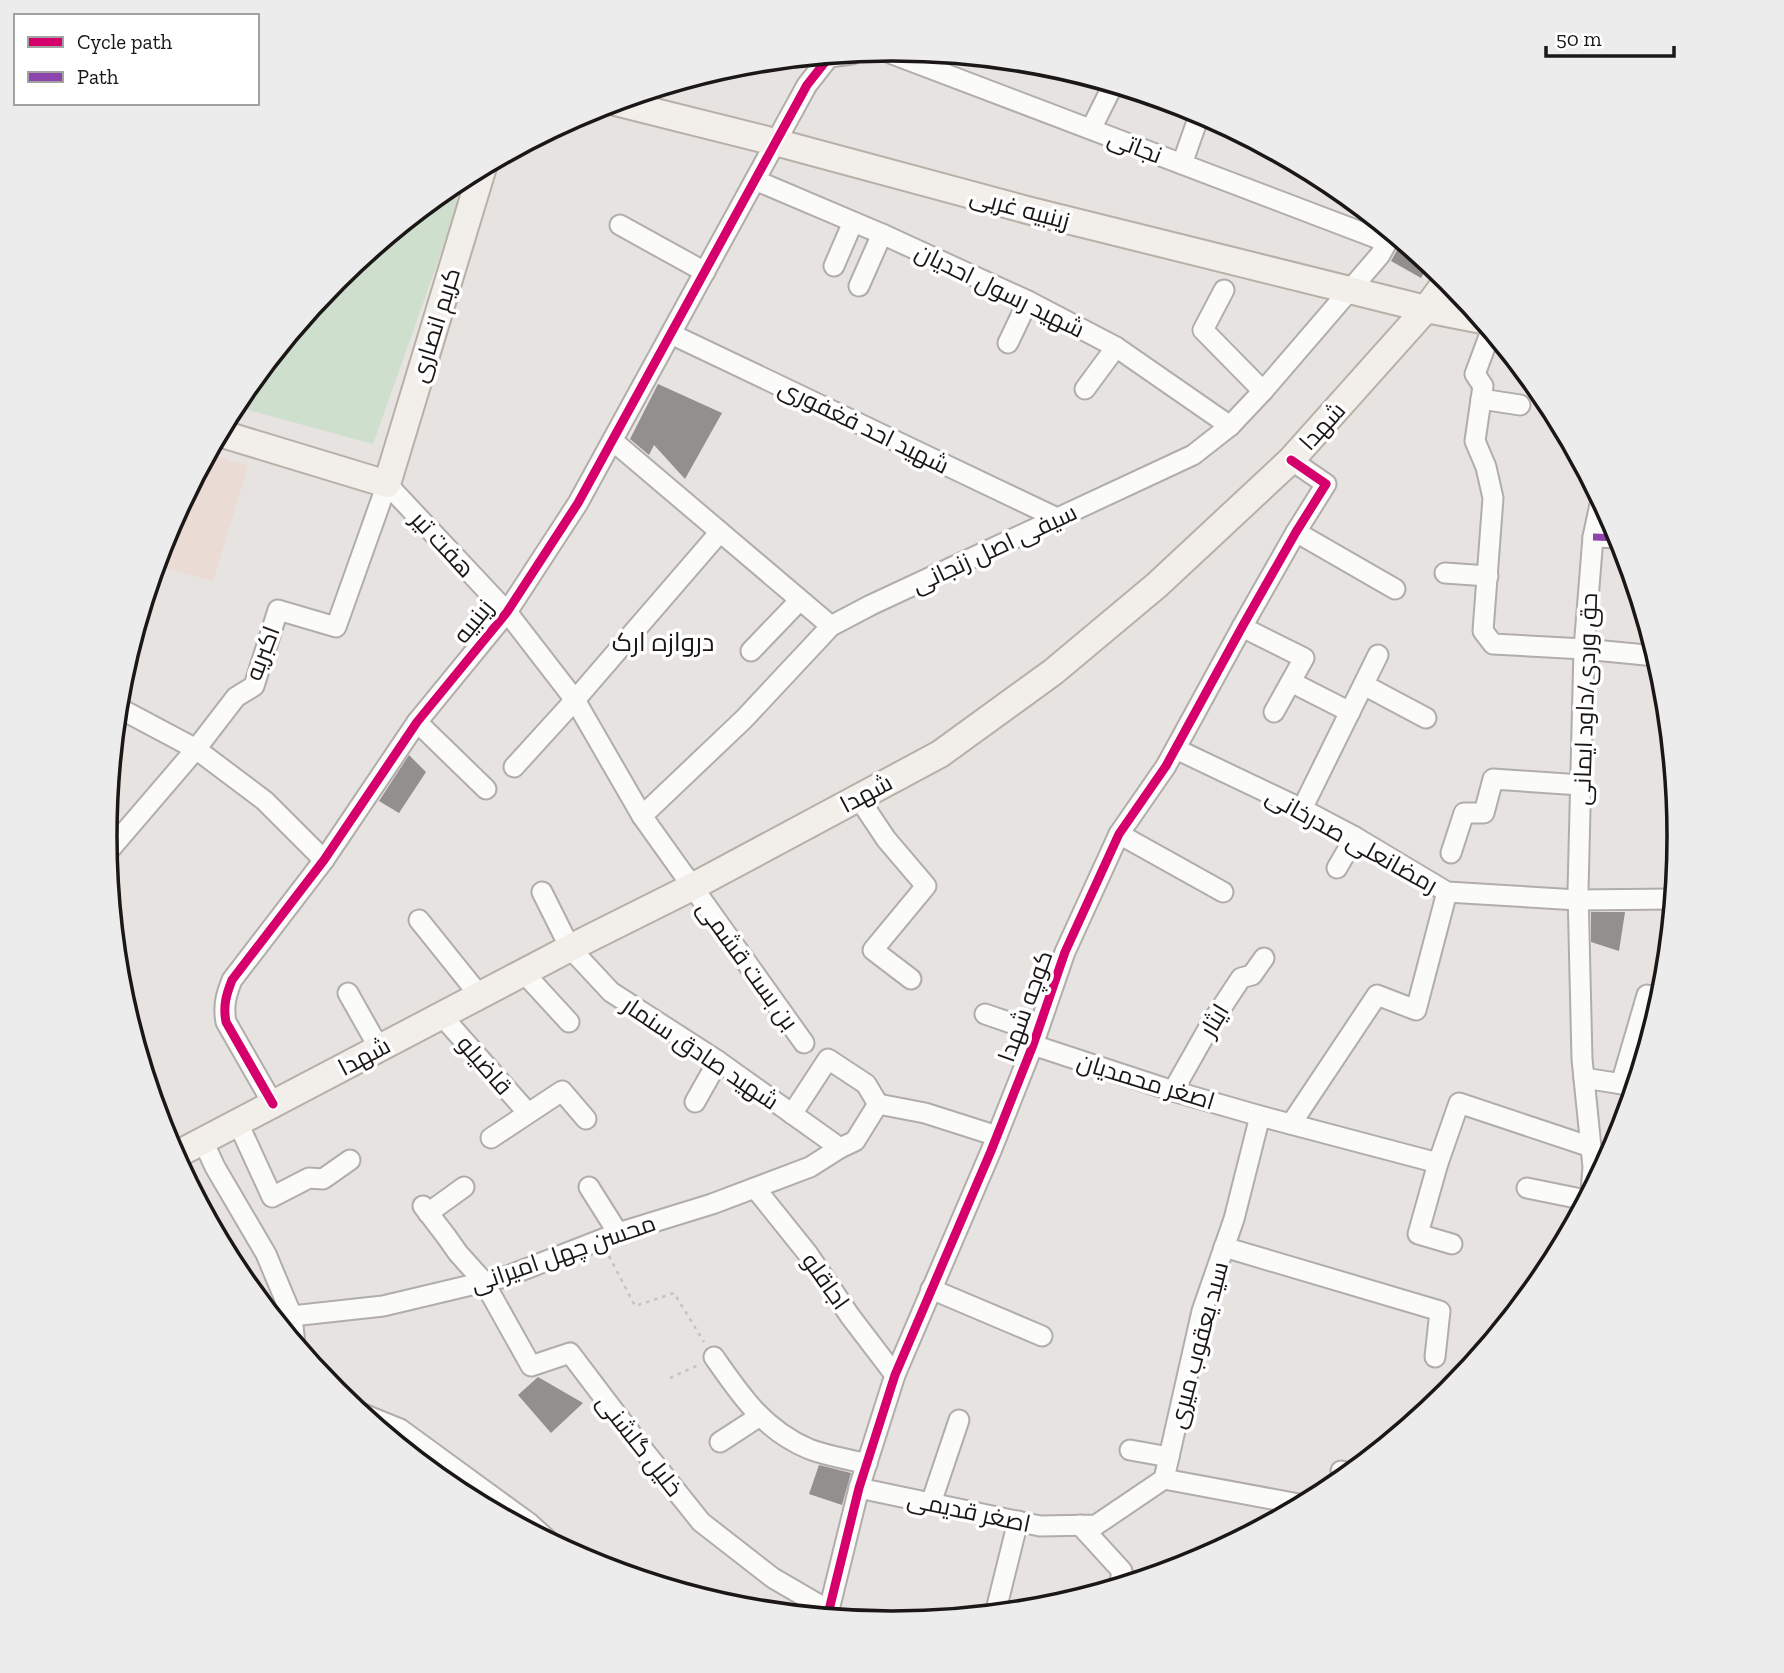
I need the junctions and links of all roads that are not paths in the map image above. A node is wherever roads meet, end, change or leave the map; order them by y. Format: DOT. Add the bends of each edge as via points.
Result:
graph roads {
  1 [pos="913,62"];
  2 [pos="823,65"];
  3 [pos="1110,93"];
  4 [pos="632,106"];
  5 [pos="1196,123"];
  6 [pos="1091,129"];
  7 [pos="775,142"];
  8 [pos="1182,164"];
  9 [pos="755,180"];
  10 [pos="478,182"];
  11 [pos="853,222"];
  12 [pos="620,225"];
  13 [pos="882,234"];
  14 [pos="1380,234"];
  15 [pos="1388,241"];
  16 [pos="834,266"];
  17 [pos="705,272"];
  18 [pos="859,286"];
  19 [pos="1441,289"];
  20 [pos="1224,290"];
  21 [pos="1350,290"];
  22 [pos="1028,301"];
  23 [pos="1426,309"];
  24 [pos="1468,317"];
  25 [pos="671,334"];
  26 [pos="1487,341"];
  27 [pos="1009,343"];
  28 [pos="1116,347"];
  29 [pos="1085,389"];
  30 [pos="1263,391"];
  31 [pos="1481,399"];
  32 [pos="1520,405"];
  33 [pos="1230,426"];
  34 [pos="233,428"];
  35 [pos="229,436"];
  36 [pos="613,441"];
  37 [pos="1291,460"];
  38 [pos="388,480"];
  39 [pos="1597,517"];
  40 [pos="1057,518"];
  41 [pos="720,532"];
  42 [pos="1296,532"];
  43 [pos="1593,537"];
  44 [pos="1607,538"];
  45 [pos="1445,573"];
  46 [pos="1488,576"];
  47 [pos="1395,589"];
  48 [pos="800,600"];
  49 [pos="507,612"];
  50 [pos="831,626"];
  51 [pos="1242,627"];
  52 [pos="1584,649"];
  53 [pos="751,651"];
  54 [pos="1378,655"];
  55 [pos="1645,655"];
  56 [pos="1291,682"];
  57 [pos="1364,685"];
  58 [pos="575,700"];
  59 [pos="127,712"];
  60 [pos="1274,712"];
  61 [pos="1350,712"];
  62 [pos="1426,718"];
  63 [pos="417,722"];
  64 [pos="196,749"];
  65 [pos="1176,749"];
  66 [pos="514,767"];
  67 [pos="1581,785"];
  68 [pos="485,789"];
  69 [pos="858,797"];
  70 [pos="1302,809"];
  71 [pos="642,816"];
  72 [pos="1119,834"];
  73 [pos="1355,837"];
  74 [pos="117,842"];
  75 [pos="1451,853"];
  76 [pos="324,860"];
  77 [pos="1336,868"];
  78 [pos="692,887"];
  79 [pos="542,892"];
  80 [pos="1223,892"];
  81 [pos="1447,892"];
  82 [pos="1665,899"];
  83 [pos="1578,900"];
  84 [pos="419,920"];
  85 [pos="570,948"];
  86 [pos="1264,958"];
  87 [pos="524,973"];
  88 [pos="911,979"];
  89 [pos="348,993"];
  90 [pos="480,996"];
  91 [pos="1650,996"];
  92 [pos="985,1014"];
  93 [pos="442,1016"];
  94 [pos="569,1022"];
  95 [pos="1035,1038"];
  96 [pos="804,1043"];
  97 [pos="379,1048"];
  98 [pos="718,1061"];
  99 [pos="1632,1067"];
  100 [pos="1584,1078"];
  101 [pos="1626,1085"];
  102 [pos="1173,1091"];
  103 [pos="695,1102"];
  104 [pos="273,1104"];
  105 [pos="878,1104"];
  106 [pos="528,1114"];
  107 [pos="792,1114"];
  108 [pos="1260,1116"];
  109 [pos="586,1119"];
  110 [pos="238,1123"];
  111 [pos="1291,1124"];
  112 [pos="997,1136"];
  113 [pos="492,1138"];
  114 [pos="203,1141"];
  115 [pos="1591,1147"];
  116 [pos="840,1148"];
  117 [pos="184,1151"];
  118 [pos="350,1160"];
  119 [pos="1438,1163"];
  120 [pos="1593,1166"];
  121 [pos="464,1187"];
  122 [pos="589,1187"];
  123 [pos="755,1188"];
  124 [pos="1527,1188"];
  125 [pos="1577,1198"];
  126 [pos="610,1237"];
  127 [pos="1452,1244"];
  128 [pos="1224,1247"];
  129 [pos="484,1282"];
  130 [pos="931,1289"];
  131 [pos="282,1314"];
  132 [pos="285,1318"];
  133 [pos="1042,1336"];
  134 [pos="714,1357"];
  135 [pos="1434,1357"];
  136 [pos="895,1375"];
  137 [pos="760,1416"];
  138 [pos="959,1420"];
  139 [pos="386,1423"];
  140 [pos="720,1443"];
  141 [pos="1130,1450"];
  142 [pos="1169,1457"];
  143 [pos="867,1464"];
  144 [pos="1164,1479"];
  145 [pos="859,1488"];
  146 [pos="1289,1502"];
  147 [pos="931,1503"];
  148 [pos="502,1507"];
  149 [pos="1018,1521"];
  150 [pos="1080,1525"];
  151 [pos="1121,1577"];
  152 [pos="997,1604"];
  153 [pos="817,1608"];
  154 [pos="828,1609"];
  1 -- 6 [label="street, نجاتی"];
  2 -- 7 [label="street, زینبیه"];
  3 -- 6 [label="street"];
  4 -- 7 [label="main road, زینبیه غربی"];
  5 -- 8 [label="street"];
  6 -- 8 [label="street, نجاتی"];
  7 -- 9 [label="street, زینبیه"];
  7 -- 21 [label="main road, زینبیه غربی"];
  8 -- 14 [label="street, نجاتی"];
  9 -- 11 [label="street, شهید رسول احدیان"];
  9 -- 17 [label="street, زینبیه"];
  10 -- 38 [label="main road, کریم انصاری"];
  11 -- 13 [label="street, شهید رسول احدیان"];
  11 -- 16 [label="street"];
  12 -- 17 [label="street"];
  13 -- 18 [label="street"];
  13 -- 22 [label="street, شهید رسول احدیان"];
  15 -- 21 [label="street, سیفی اصل زنجانی"];
  17 -- 25 [label="street, زینبیه"];
  19 -- 23 [label="main road, شهدا"];
  20 -- 30 [label="street" via="1203,330"];
  21 -- 23 [label="main road, زینبیه غربی"];
  21 -- 30 [label="street, سیفی اصل زنجانی"];
  22 -- 27 [label="street"];
  22 -- 28 [label="street, شهید رسول احدیان"];
  23 -- 24 [label="main road, زینبیه غربی"];
  23 -- 37 [label="main road, شهدا"];
  25 -- 36 [label="street, زینبیه"];
  25 -- 40 [label="street, شهید احد فغفوری"];
  26 -- 31 [label="street" via="1475,374 1483,386"];
  28 -- 29 [label="street"];
  28 -- 33 [label="street, شهید رسول احدیان"];
  30 -- 33 [label="street, سیفی اصل زنجانی"];
  31 -- 32 [label="street"];
  31 -- 46 [label="street" via="1475,441 1493,498"];
  33 -- 40 [label="street, سیفی اصل زنجانی" via="1194,455"];
  34 -- 38 [label="main road"];
  35 -- 38 [label="main road, هفت تیر"];
  36 -- 41 [label="street"];
  36 -- 49 [label="street, زینبیه"];
  37 -- 42 [label="street, کوچه شهدا" via="1326,484"];
  37 -- 69 [label="main road, شهدا" via="1157,585 1052,672 940,754"];
  38 -- 49 [label="street, هفت تیر"];
  38 -- 64 [label="street, اکبریه" via="335,627 278,610 254,686 236,697"];
  39 -- 43 [label="street, حق وردی/داود ایمانی"];
  40 -- 50 [label="street, سیفی اصل زنجانی"];
  41 -- 48 [label="street"];
  41 -- 58 [label="street"];
  42 -- 47 [label="street"];
  42 -- 51 [label="street, کوچه شهدا"];
  43 -- 44 [label="street"];
  43 -- 52 [label="street, حق وردی/داود ایمانی"];
  45 -- 46 [label="street"];
  46 -- 52 [label="street" via="1483,631 1493,644"];
  48 -- 50 [label="street"];
  48 -- 53 [label="street"];
  49 -- 58 [label="street, هفت تیر"];
  49 -- 63 [label="street, زینبیه"];
  50 -- 71 [label="street, سیفی اصل زنجانی" via="744,719"];
  51 -- 56 [label="street" via="1304,658"];
  51 -- 65 [label="street, کوچه شهدا"];
  52 -- 55 [label="street"];
  52 -- 67 [label="street, حق وردی/داود ایمانی"];
  54 -- 57 [label="street"];
  56 -- 60 [label="street"];
  56 -- 61 [label="street"];
  57 -- 61 [label="street"];
  57 -- 62 [label="street"];
  58 -- 66 [label="street"];
  58 -- 71 [label="street, هفت تیر"];
  59 -- 64 [label="street"];
  61 -- 70 [label="street"];
  63 -- 68 [label="street"];
  63 -- 76 [label="street, زینبیه"];
  64 -- 74 [label="street, اکبریه"];
  64 -- 76 [label="street" via="265,801"];
  65 -- 70 [label="street, رمضانعلی صدرخانی"];
  65 -- 72 [label="street, کوچه شهدا"];
  67 -- 75 [label="street" via="1493,779 1484,813 1464,813"];
  67 -- 83 [label="street, حق وردی/داود ایمانی"];
  69 -- 78 [label="main road, شهدا"];
  69 -- 88 [label="street" via="926,886 873,950"];
  70 -- 73 [label="street, رمضانعلی صدرخانی"];
  71 -- 78 [label="street, هفت تیر"];
  72 -- 80 [label="street"];
  72 -- 95 [label="street, کوچه شهدا" via="1065,952"];
  73 -- 77 [label="street"];
  73 -- 81 [label="street, رمضانعلی صدرخانی"];
  76 -- 104 [label="street, زینبیه" via="232,980 223,1008"];
  78 -- 85 [label="main road, شهدا"];
  78 -- 96 [label="street, بن بست قشمی"];
  79 -- 85 [label="street, شهید صادق سنمار"];
  81 -- 83 [label="street, رمضانعلی صدرخانی"];
  81 -- 111 [label="street" via="1416,1010 1377,995"];
  82 -- 83 [label="street, رمضانعلی صدرخانی"];
  83 -- 100 [label="street, حق وردی/داود ایمانی"];
  84 -- 90 [label="street"];
  85 -- 87 [label="main road, شهدا"];
  85 -- 98 [label="street, شهید صادق سنمار" via="611,992"];
  86 -- 102 [label="street, ایثار" via="1252,975 1241,978"];
  87 -- 90 [label="main road, شهدا"];
  87 -- 94 [label="street"];
  89 -- 97 [label="street"];
  90 -- 93 [label="main road, شهدا"];
  91 -- 99 [label="street"];
  92 -- 95 [label="street, اصغر محمدیان"];
  93 -- 97 [label="main road, شهدا"];
  93 -- 106 [label="street, قاضیلو"];
  95 -- 102 [label="street, اصغر محمدیان"];
  95 -- 112 [label="street, کوچه شهدا"];
  97 -- 104 [label="main road, شهدا"];
  98 -- 103 [label="street"];
  98 -- 107 [label="street, شهید صادق سنمار"];
  100 -- 101 [label="street"];
  100 -- 115 [label="street, حق وردی/داود ایمانی"];
  102 -- 108 [label="street, اصغر محمدیان"];
  104 -- 110 [label="main road, شهدا"];
  105 -- 107 [label="street" via="866,1084 828,1059"];
  105 -- 112 [label="street" via="925,1113"];
  105 -- 116 [label="street, محسن چهل امیرانی" via="855,1141"];
  106 -- 109 [label="street" via="562,1091"];
  106 -- 113 [label="street"];
  107 -- 116 [label="street, شهید صادق سنمار"];
  108 -- 111 [label="street, اصغر محمدیان"];
  108 -- 128 [label="street, سید یعقوب میری"];
  110 -- 114 [label="main road, شهدا"];
  110 -- 118 [label="street" via="272,1197 309,1178 323,1179"];
  111 -- 119 [label="street, اصغر محمدیان"];
  112 -- 130 [label="street, کوچه شهدا"];
  114 -- 117 [label="main road, شهدا"];
  114 -- 131 [label="street" via="266,1254"];
  115 -- 119 [label="street" via="1459,1103"];
  115 -- 120 [label="street, حق وردی/داود ایمانی"];
  116 -- 123 [label="street, محسن چهل امیرانی" via="810,1167"];
  119 -- 127 [label="street" via="1418,1234"];
  121 -- 129 [label="street" via="426,1210"];
  122 -- 126 [label="street"];
  123 -- 126 [label="street, محسن چهل امیرانی"];
  123 -- 136 [label="street, اجاقلو"];
  124 -- 125 [label="street"];
  126 -- 129 [label="street, محسن چهل امیرانی"];
  128 -- 135 [label="street" via="1440,1311"];
  128 -- 142 [label="street, سید یعقوب میری" via="1202,1311"];
  129 -- 132 [label="street, محسن چهل امیرانی" via="383,1306"];
  129 -- 153 [label="street, خلیل گلشنی" via="531,1366 570,1353 701,1522"];
  130 -- 133 [label="street"];
  130 -- 136 [label="street, کوچه شهدا"];
  134 -- 137 [label="street"];
  136 -- 143 [label="street, کوچه شهدا"];
  137 -- 140 [label="street"];
  137 -- 143 [label="street" via="812,1450"];
  138 -- 147 [label="street"];
  139 -- 148 [label="street" via="400,1429"];
  141 -- 142 [label="street"];
  142 -- 144 [label="street, سید یعقوب میری"];
  143 -- 145 [label="street, کوچه شهدا"];
  144 -- 146 [label="street"];
  144 -- 150 [label="street" via="1096,1525"];
  145 -- 147 [label="street, اصغر قدیمی"];
  145 -- 154 [label="street, کوچه شهدا"];
  147 -- 149 [label="street, اصغر قدیمی"];
  149 -- 150 [label="street, اصغر قدیمی" via="1041,1526"];
  149 -- 152 [label="street"];
  150 -- 151 [label="street" via="1122,1571"];
}
